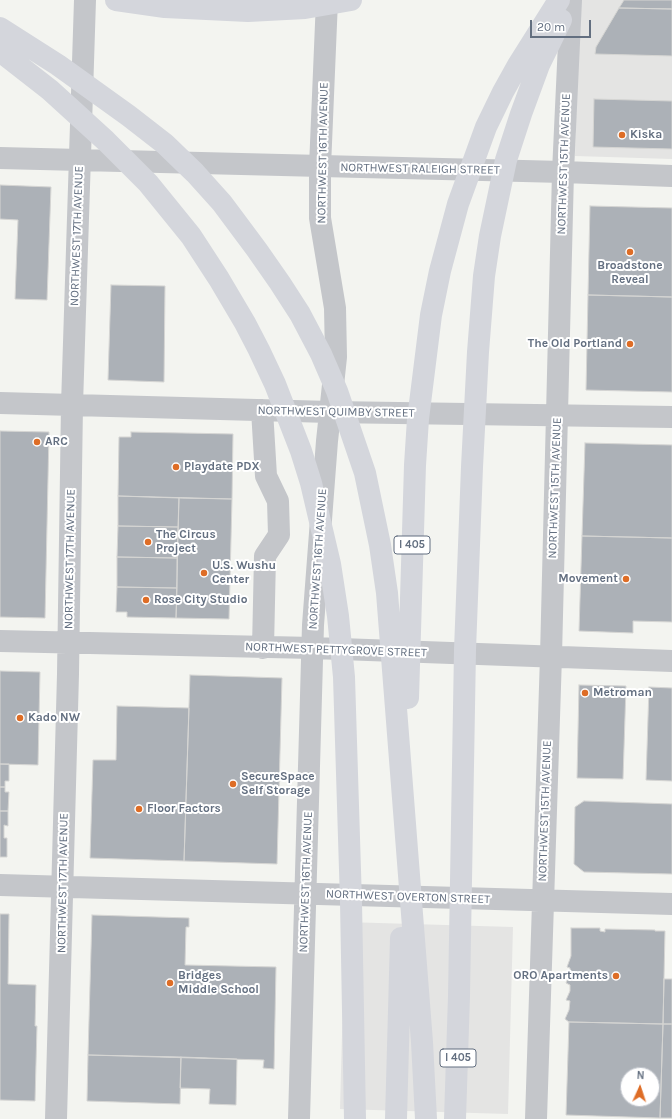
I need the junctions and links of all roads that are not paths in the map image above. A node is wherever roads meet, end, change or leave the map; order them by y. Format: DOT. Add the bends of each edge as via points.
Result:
graph roads {
  1 [pos="85,0"];
  2 [pos="116,0"];
  3 [pos="150,0"];
  4 [pos="320,0"];
  5 [pos="328,0"];
  6 [pos="351,0"];
  7 [pos="560,0"];
  8 [pos="572,0"];
  9 [pos="0,28"];
  10 [pos="0,51"];
  11 [pos="0,158"];
  12 [pos="80,160"];
  13 [pos="320,167"];
  14 [pos="563,172"];
  15 [pos="672,176"];
  16 [pos="0,403"];
  17 [pos="72,405"];
  18 [pos="262,410"];
  19 [pos="330,412"];
  20 [pos="557,415"];
  21 [pos="672,418"];
  22 [pos="0,642"];
  23 [pos="68,644"];
  24 [pos="263,648"];
  25 [pos="313,648"];
  26 [pos="551,656"];
  27 [pos="672,661"];
  28 [pos="0,885"];
  29 [pos="63,886"];
  30 [pos="306,894"];
  31 [pos="543,901"];
  32 [pos="672,904"];
  33 [pos="56,1119"];
  34 [pos="299,1119"];
  35 [pos="355,1119"];
  36 [pos="396,1119"];
  37 [pos="426,1119"];
  38 [pos="456,1119"];
  39 [pos="536,1119"];
  1 -- 12 [label="street, NORTHWEST 17TH AVENUE"];
  2 -- 6 [label="highway" via="164,7 248,11 305,8"];
  3 -- 4 [label="highway" via="208,6 247,6"];
  5 -- 13 [label="street, NORTHWEST 16TH AVENUE"];
  7 -- 36 [label="highway, I 405" via="518,65 486,127 458,204 440,271 430,323 415,465"];
  8 -- 14 [label="street, NORTHWEST 15TH AVENUE"];
  8 -- 38 [label="highway, I 405" via="539,65 520,114 506,160 484,276 472,467 465,650"];
  9 -- 37 [label="highway" via="58,64 130,116 165,144 195,173 222,203 280,283 300,314 337,391 365,473 379,538 387,593"];
  10 -- 35 [label="highway" via="50,90 106,141 148,183 190,236 219,279 255,343 275,384 312,483 330,564 344,676"];
  11 -- 12 [label="street, NORTHWEST RALEIGH STREET"];
  12 -- 13 [label="street, NORTHWEST RALEIGH STREET"];
  12 -- 17 [label="street, NORTHWEST 17TH AVENUE"];
  13 -- 14 [label="street, NORTHWEST RALEIGH STREET"];
  13 -- 19 [label="street, NORTHWEST 16TH AVENUE" via="320,218 335,308 336,357"];
  14 -- 15 [label="street, NORTHWEST RALEIGH STREET"];
  14 -- 20 [label="street, NORTHWEST 15TH AVENUE"];
  16 -- 17 [label="street, NORTHWEST QUIMBY STREET"];
  17 -- 18 [label="street, NORTHWEST QUIMBY STREET"];
  17 -- 23 [label="street, NORTHWEST 17TH AVENUE"];
  18 -- 19 [label="street, NORTHWEST QUIMBY STREET"];
  18 -- 24 [label="street" via="266,476 278,501 279,535 265,556"];
  19 -- 20 [label="street, NORTHWEST QUIMBY STREET"];
  19 -- 25 [label="street, NORTHWEST 16TH AVENUE" via="317,564"];
  20 -- 21 [label="street, NORTHWEST QUIMBY STREET"];
  20 -- 26 [label="street, NORTHWEST 15TH AVENUE"];
  22 -- 23 [label="street, NORTHWEST PETTYGROVE STREET"];
  23 -- 24 [label="street, NORTHWEST PETTYGROVE STREET"];
  23 -- 29 [label="street, NORTHWEST 17TH AVENUE"];
  24 -- 25 [label="street, NORTHWEST PETTYGROVE STREET"];
  25 -- 26 [label="street, NORTHWEST PETTYGROVE STREET"];
  25 -- 30 [label="street, NORTHWEST 16TH AVENUE"];
  26 -- 27 [label="street, NORTHWEST PETTYGROVE STREET"];
  26 -- 31 [label="street, NORTHWEST 15TH AVENUE"];
  28 -- 29 [label="street, NORTHWEST OVERTON STREET"];
  29 -- 30 [label="street, NORTHWEST OVERTON STREET"];
  29 -- 33 [label="street, NORTHWEST 17TH AVENUE"];
  30 -- 31 [label="street, NORTHWEST OVERTON STREET"];
  30 -- 34 [label="street, NORTHWEST 16TH AVENUE"];
  31 -- 32 [label="street, NORTHWEST OVERTON STREET"];
  31 -- 39 [label="street, NORTHWEST 15TH AVENUE"];
}
